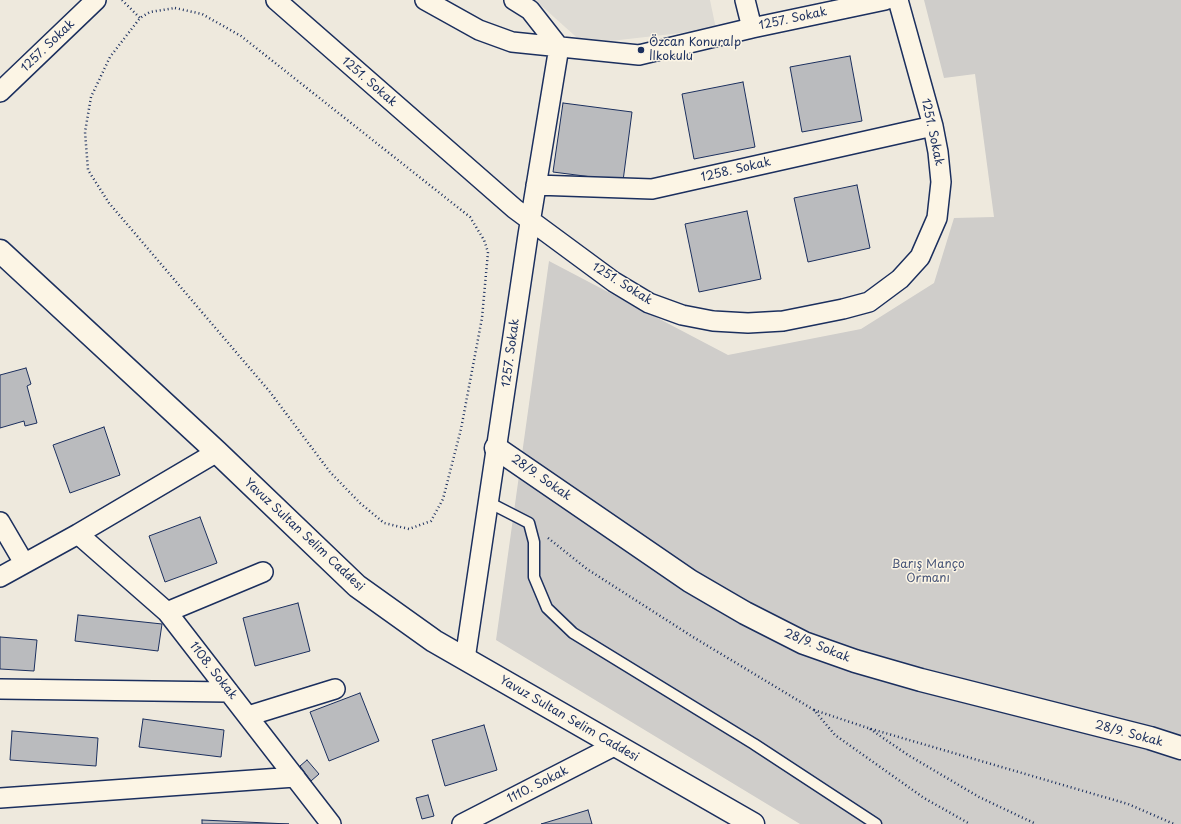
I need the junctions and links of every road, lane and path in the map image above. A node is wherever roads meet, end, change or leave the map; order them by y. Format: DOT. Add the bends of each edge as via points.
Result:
graph roads {
  1 [pos="96,0"];
  2 [pos="122,0"];
  3 [pos="276,0"];
  4 [pos="425,0"];
  5 [pos="514,0"];
  6 [pos="745,0"];
  7 [pos="885,0"];
  8 [pos="898,0"];
  9 [pos="140,18"];
  10 [pos="752,28"];
  11 [pos="559,47"];
  12 [pos="0,92"];
  13 [pos="933,126"];
  14 [pos="536,185"];
  15 [pos="531,221"];
  16 [pos="0,251"];
  17 [pos="496,448"];
  18 [pos="217,452"];
  19 [pos="488,502"];
  20 [pos="0,522"];
  21 [pos="529,523"];
  22 [pos="78,534"];
  23 [pos="24,563"];
  24 [pos="263,572"];
  25 [pos="0,577"];
  26 [pos="167,612"];
  27 [pos="465,659"];
  28 [pos="0,689"];
  29 [pos="335,689"];
  30 [pos="229,692"];
  31 [pos="814,710"];
  32 [pos="248,716"];
  33 [pos="868,728"];
  34 [pos="614,746"];
  35 [pos="1181,748"];
  36 [pos="295,777"];
  37 [pos="0,798"];
  38 [pos="331,824"];
  39 [pos="462,824"];
  40 [pos="753,824"];
  41 [pos="876,824"];
  42 [pos="970,824"];
  43 [pos="1036,824"];
  44 [pos="1174,824"];
  1 -- 12 [label="street, 1257. Sokak"];
  2 -- 9 [label="path"];
  3 -- 15 [label="street, 1251. Sokak"];
  4 -- 11 [label="street, 1257. Sokak" via="479,30 512,42"];
  5 -- 11 [label="street" via="530,10"];
  6 -- 10 [label="street"];
  7 -- 10 [label="street, 1257. Sokak"];
  8 -- 13 [label="street, 1251. Sokak"];
  9 -- 9 [label="path" via="110,57 91,97 85,132 88,170 109,203 270,392 330,472 360,503 384,523 408,529 431,521 443,499 461,429 482,318 488,252 484,240 470,217 241,36 202,14 175,8 150,12"];
  10 -- 11 [label="street, 1257. Sokak" via="639,55"];
  11 -- 14 [label="street, 1257. Sokak"];
  13 -- 14 [label="street, 1258. Sokak" via="652,189"];
  13 -- 15 [label="street, 1251. Sokak" via="941,182 937,218 920,257 900,280 869,302 844,309 783,321 748,323 713,321 682,315 649,303 614,282"];
  14 -- 15 [label="street, 1257. Sokak"];
  15 -- 17 [label="street, 1257. Sokak"];
  16 -- 18 [label="street, Yavuz Sultan Selim Caddesi"];
  17 -- 19 [label="street, 1257. Sokak"];
  17 -- 35 [label="street, 28/9. Sokak" via="690,581 744,613 804,643 921,680"];
  18 -- 22 [label="street"];
  18 -- 27 [label="street, Yavuz Sultan Selim Caddesi" via="357,586 434,641"];
  19 -- 21 [label="lane"];
  19 -- 27 [label="street, 1257. Sokak"];
  20 -- 23 [label="street"];
  21 -- 31 [label="path" via="587,569"];
  21 -- 41 [label="lane" via="534,542 534,577 546,608 574,633 754,744"];
  22 -- 23 [label="street"];
  22 -- 26 [label="street, 1108. Sokak"];
  23 -- 25 [label="street"];
  24 -- 26 [label="street"];
  26 -- 30 [label="street, 1108. Sokak"];
  27 -- 34 [label="street, Yavuz Sultan Selim Caddesi"];
  28 -- 30 [label="street"];
  29 -- 32 [label="street"];
  30 -- 32 [label="street, 1108. Sokak"];
  31 -- 33 [label="path"];
  31 -- 42 [label="path" via="835,735 924,798"];
  32 -- 36 [label="street, 1108. Sokak"];
  33 -- 43 [label="path" via="908,756 979,797"];
  33 -- 44 [label="path" via="1128,804"];
  34 -- 39 [label="street, 1110. Sokak"];
  34 -- 40 [label="street, Yavuz Sultan Selim Caddesi"];
  36 -- 37 [label="street"];
  36 -- 38 [label="street, 1108. Sokak"];
}
